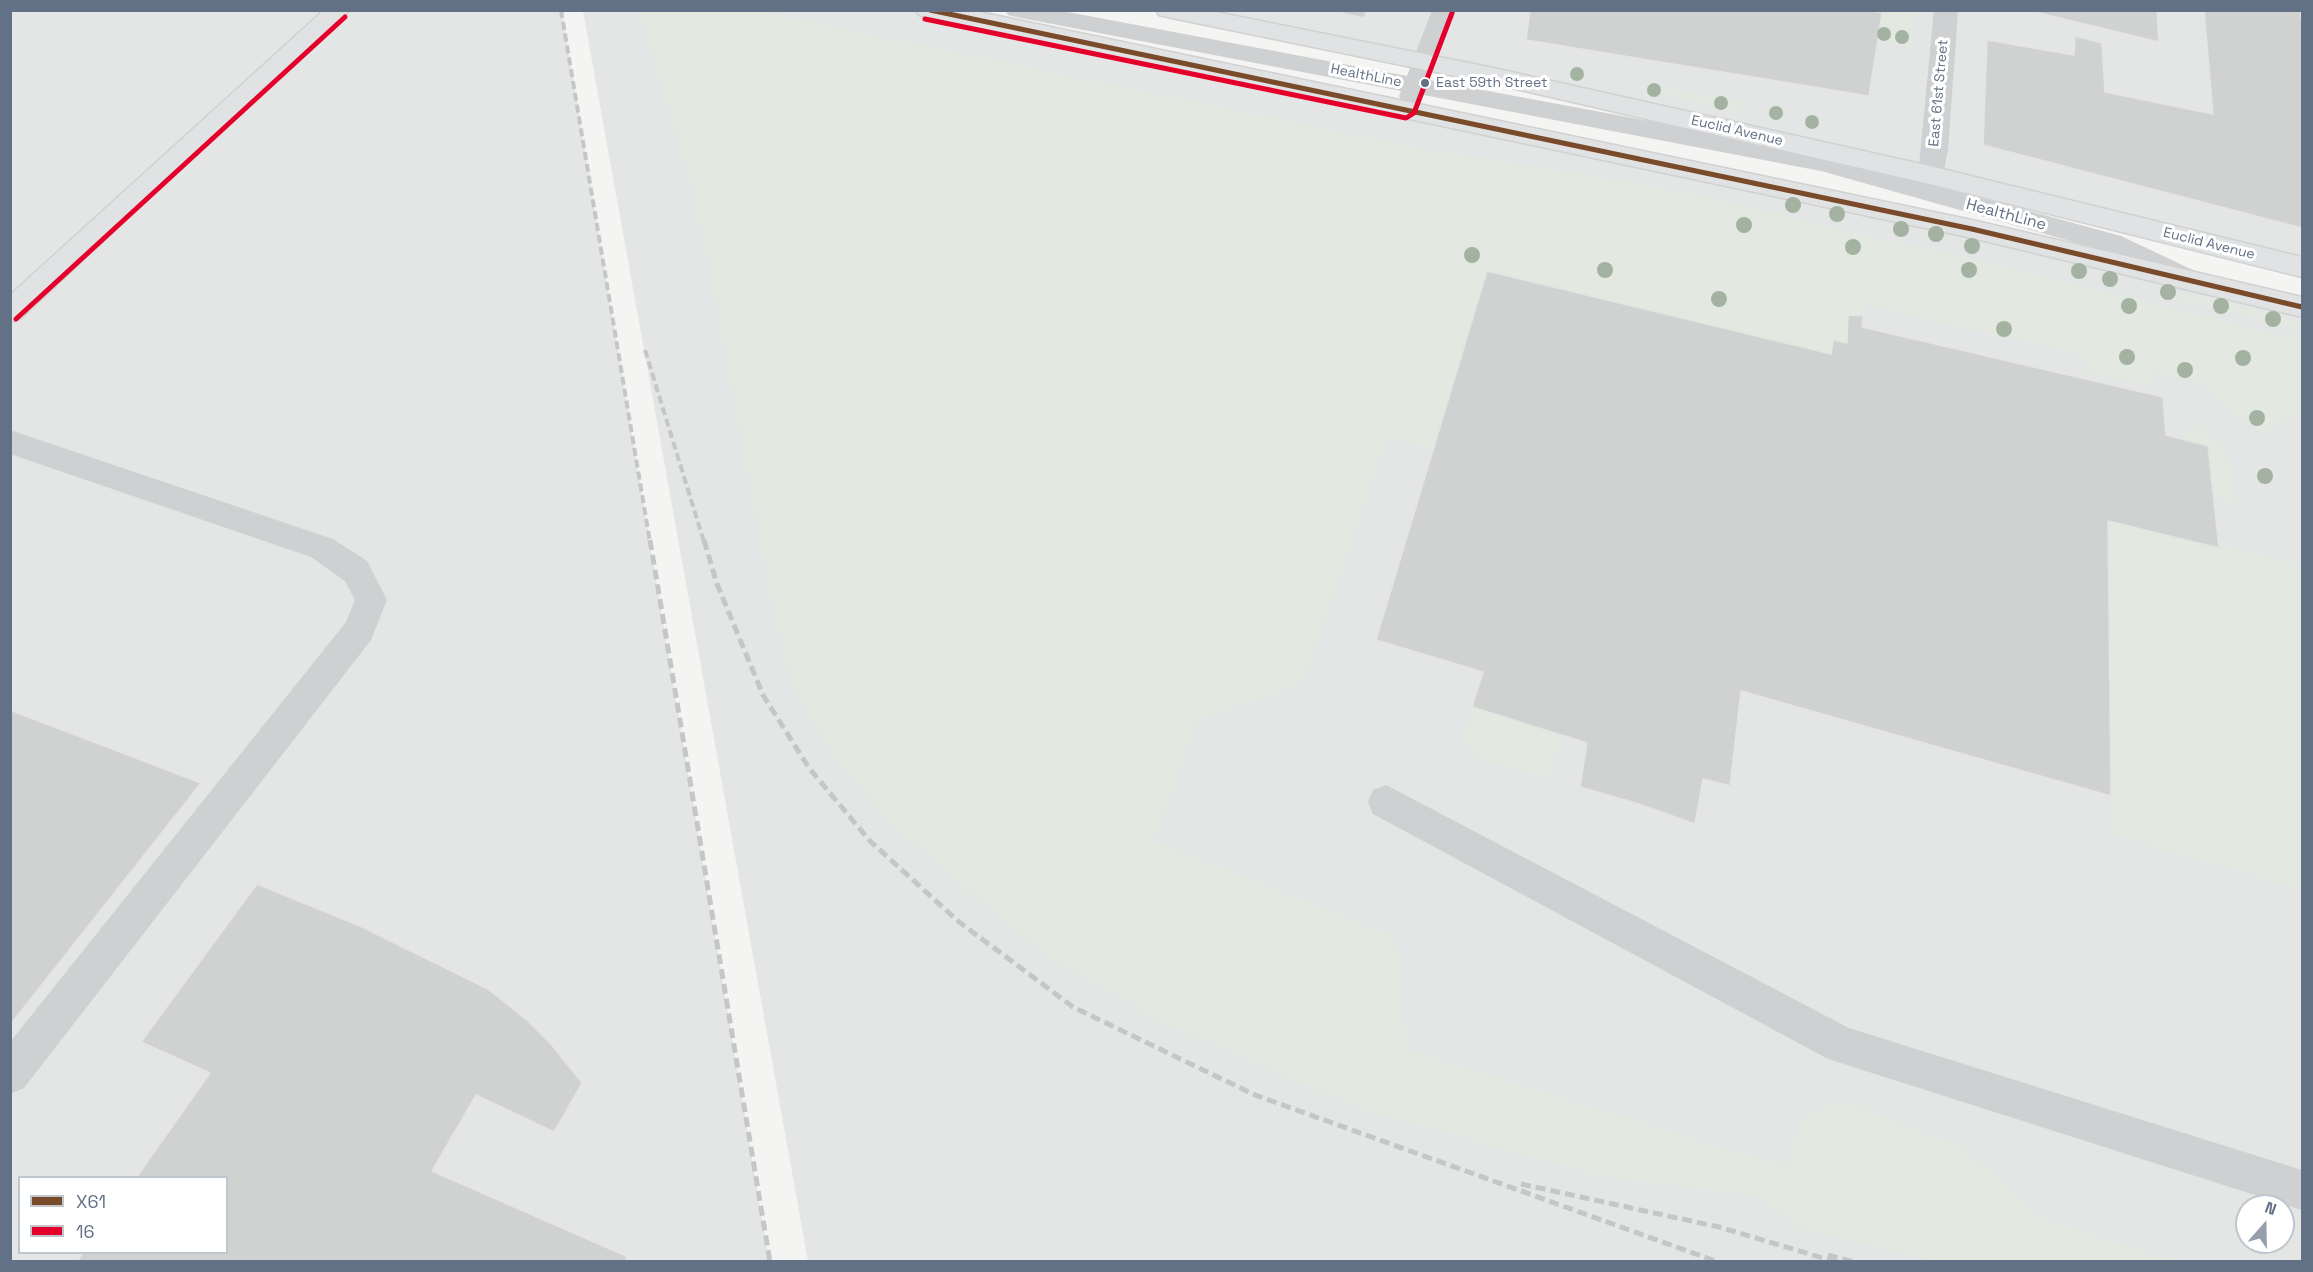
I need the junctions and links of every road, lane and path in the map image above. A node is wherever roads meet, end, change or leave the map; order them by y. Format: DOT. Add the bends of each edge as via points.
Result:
graph roads {
  1 [pos="339,10"];
  2 [pos="927,10"];
  3 [pos="1016,10"];
  4 [pos="1167,10"];
  5 [pos="1444,10"];
  6 [pos="1946,10"];
  7 [pos="1424,62"];
  8 [pos="1410,97"];
  9 [pos="1821,162"];
  10 [pos="1930,175"];
  11 [pos="2302,267"];
  12 [pos="2187,279"];
  13 [pos="2302,307"];
  14 [pos="10,312"];
  15 [pos="10,442"];
  16 [pos="1386,802"];
  17 [pos="10,1074"];
  18 [pos="2302,1190"];
  1 -- 14 [label="main road"];
  2 -- 8 [label="main road"];
  3 -- 8 [label="street, HealthLine"];
  4 -- 7 [label="main road, Euclid Avenue"];
  5 -- 7 [label="street"];
  6 -- 10 [label="street, East 61st Street"];
  7 -- 8 [label="street"];
  7 -- 10 [label="main road, Euclid Avenue"];
  8 -- 9 [label="street, HealthLine"];
  8 -- 12 [label="main road"];
  9 -- 10 [label="street, HealthLine"];
  9 -- 12 [label="street, HealthLine" via="2111,243"];
  10 -- 11 [label="main road, Euclid Avenue"];
  12 -- 13 [label="main road"];
  15 -- 17 [label="street" via="322,548 356,571 371,600 359,630"];
  16 -- 18 [label="street" via="1842,1045"];
}
